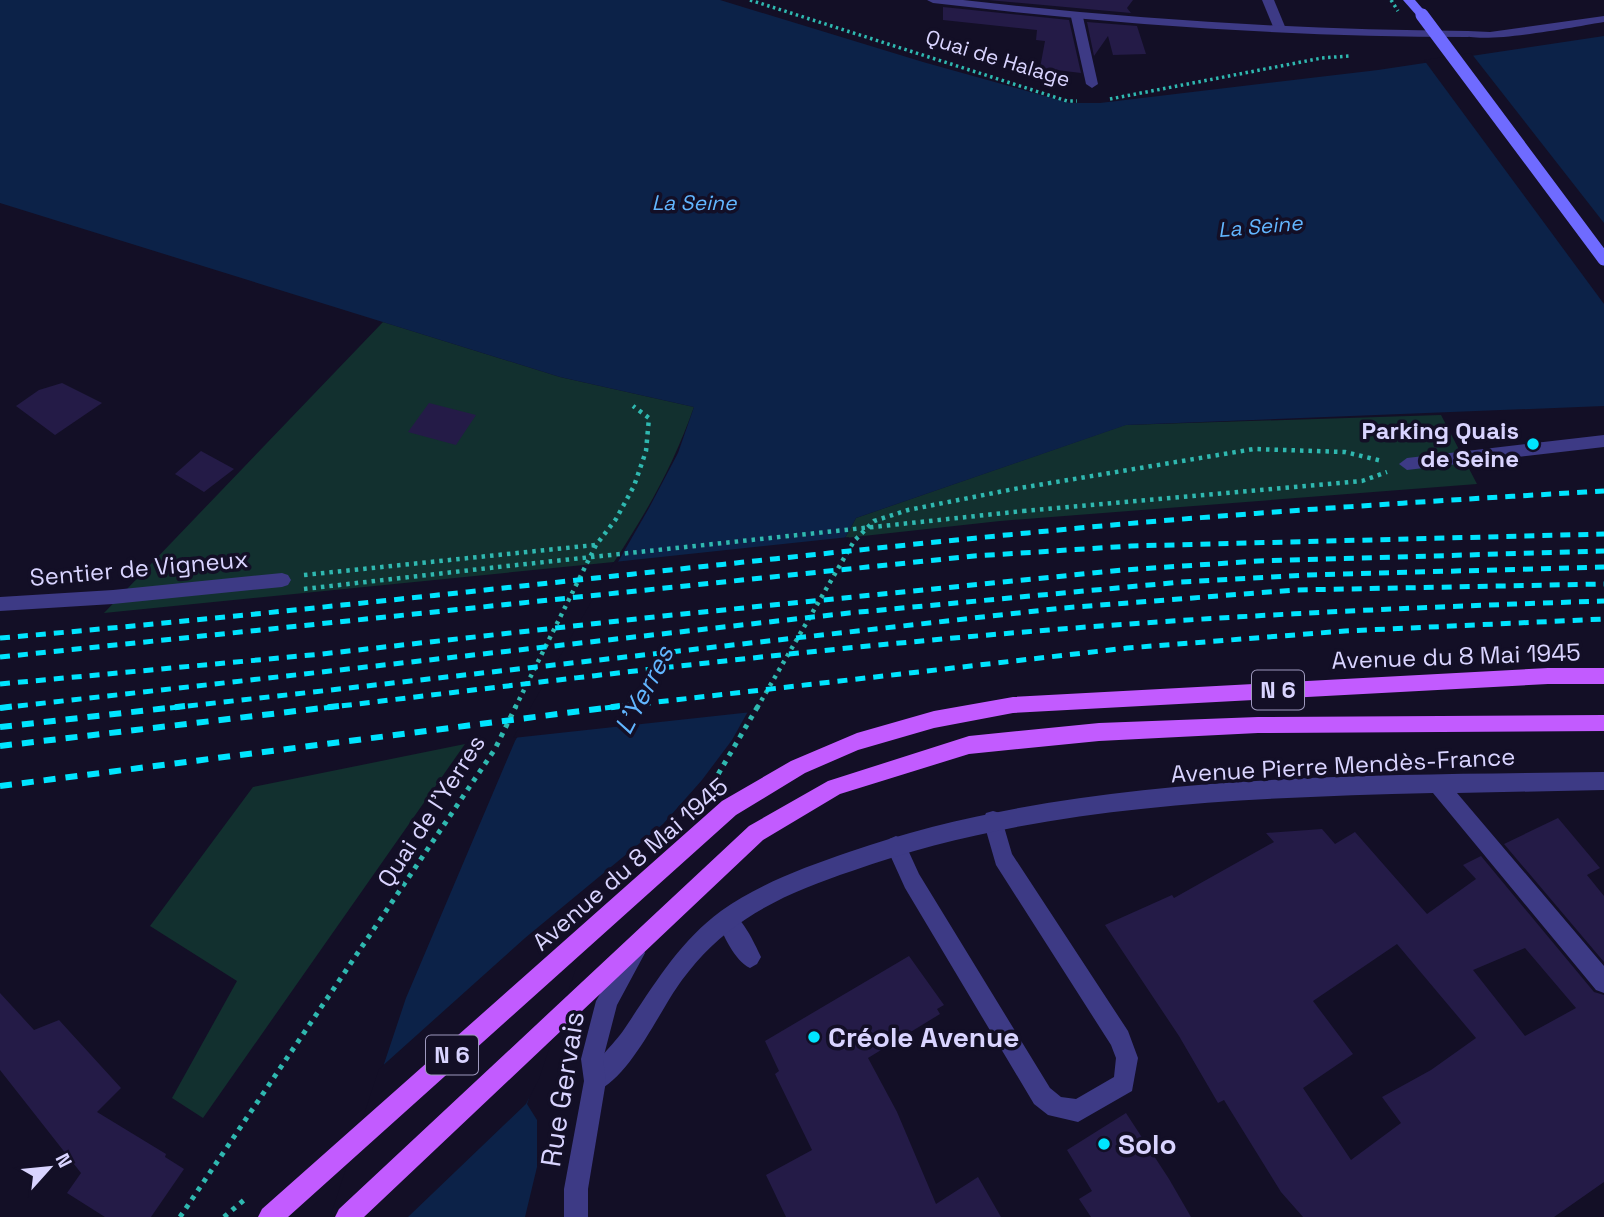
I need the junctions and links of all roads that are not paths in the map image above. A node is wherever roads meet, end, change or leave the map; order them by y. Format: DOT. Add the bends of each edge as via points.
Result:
graph roads {
  1 [pos="933,0"];
  2 [pos="1268,0"];
  3 [pos="1409,0"];
  4 [pos="1074,1"];
  5 [pos="1077,17"];
  6 [pos="1604,19"];
  7 [pos="1280,29"];
  8 [pos="1093,84"];
  9 [pos="1604,259"];
  10 [pos="1604,441"];
  11 [pos="1408,464"];
  12 [pos="282,580"];
  13 [pos="0,604"];
  14 [pos="1604,676"];
  15 [pos="1604,723"];
  16 [pos="1604,781"];
  17 [pos="1437,784"];
  18 [pos="993,820"];
  19 [pos="896,846"];
  20 [pos="727,920"];
  21 [pos="643,937"];
  22 [pos="750,957"];
  23 [pos="1604,982"];
  24 [pos="595,1081"];
  25 [pos="270,1217"];
  26 [pos="347,1217"];
  27 [pos="576,1217"];
  1 -- 5 [label="street, Quai de Halage"];
  2 -- 7 [label="street"];
  3 -- 9 [label="main road, bridge"];
  4 -- 5 [label="street"];
  5 -- 7 [label="street, Quai de Halage"];
  5 -- 8 [label="street"];
  6 -- 7 [label="street, Quai de Halage" via="1490,35"];
  10 -- 11 [label="street"];
  12 -- 13 [label="street, Sentier de Vigneux"];
  14 -- 25 [label="main road, Avenue du 8 Mai 1945 / N 6" via="1013,705 893,730 808,762 729,808"];
  15 -- 21 [label="main road, N 6" via="1258,725 1072,734 969,745 835,787 756,833"];
  16 -- 17 [label="street, Avenue Pierre Mendès-France"];
  17 -- 18 [label="street, Avenue Pierre Mendès-France" via="1230,792"];
  17 -- 23 [label="street"];
  18 -- 19 [label="street, Avenue Pierre Mendès-France"];
  18 -- 19 [label="street" via="1003,858 1120,1040 1127,1058 1124,1083 1077,1111 1056,1107 1042,1096 912,881"];
  19 -- 20 [label="street, Avenue Pierre Mendès-France" via="758,898"];
  20 -- 22 [label="street"];
  20 -- 24 [label="street, Avenue Pierre Mendès-France" via="688,955 612,1066"];
  21 -- 24 [label="street, Rue Gervais" via="607,1001 592,1059"];
  21 -- 26 [label="main road, N 6"];
  24 -- 27 [label="street, Rue Gervais" via="576,1189"];
}
